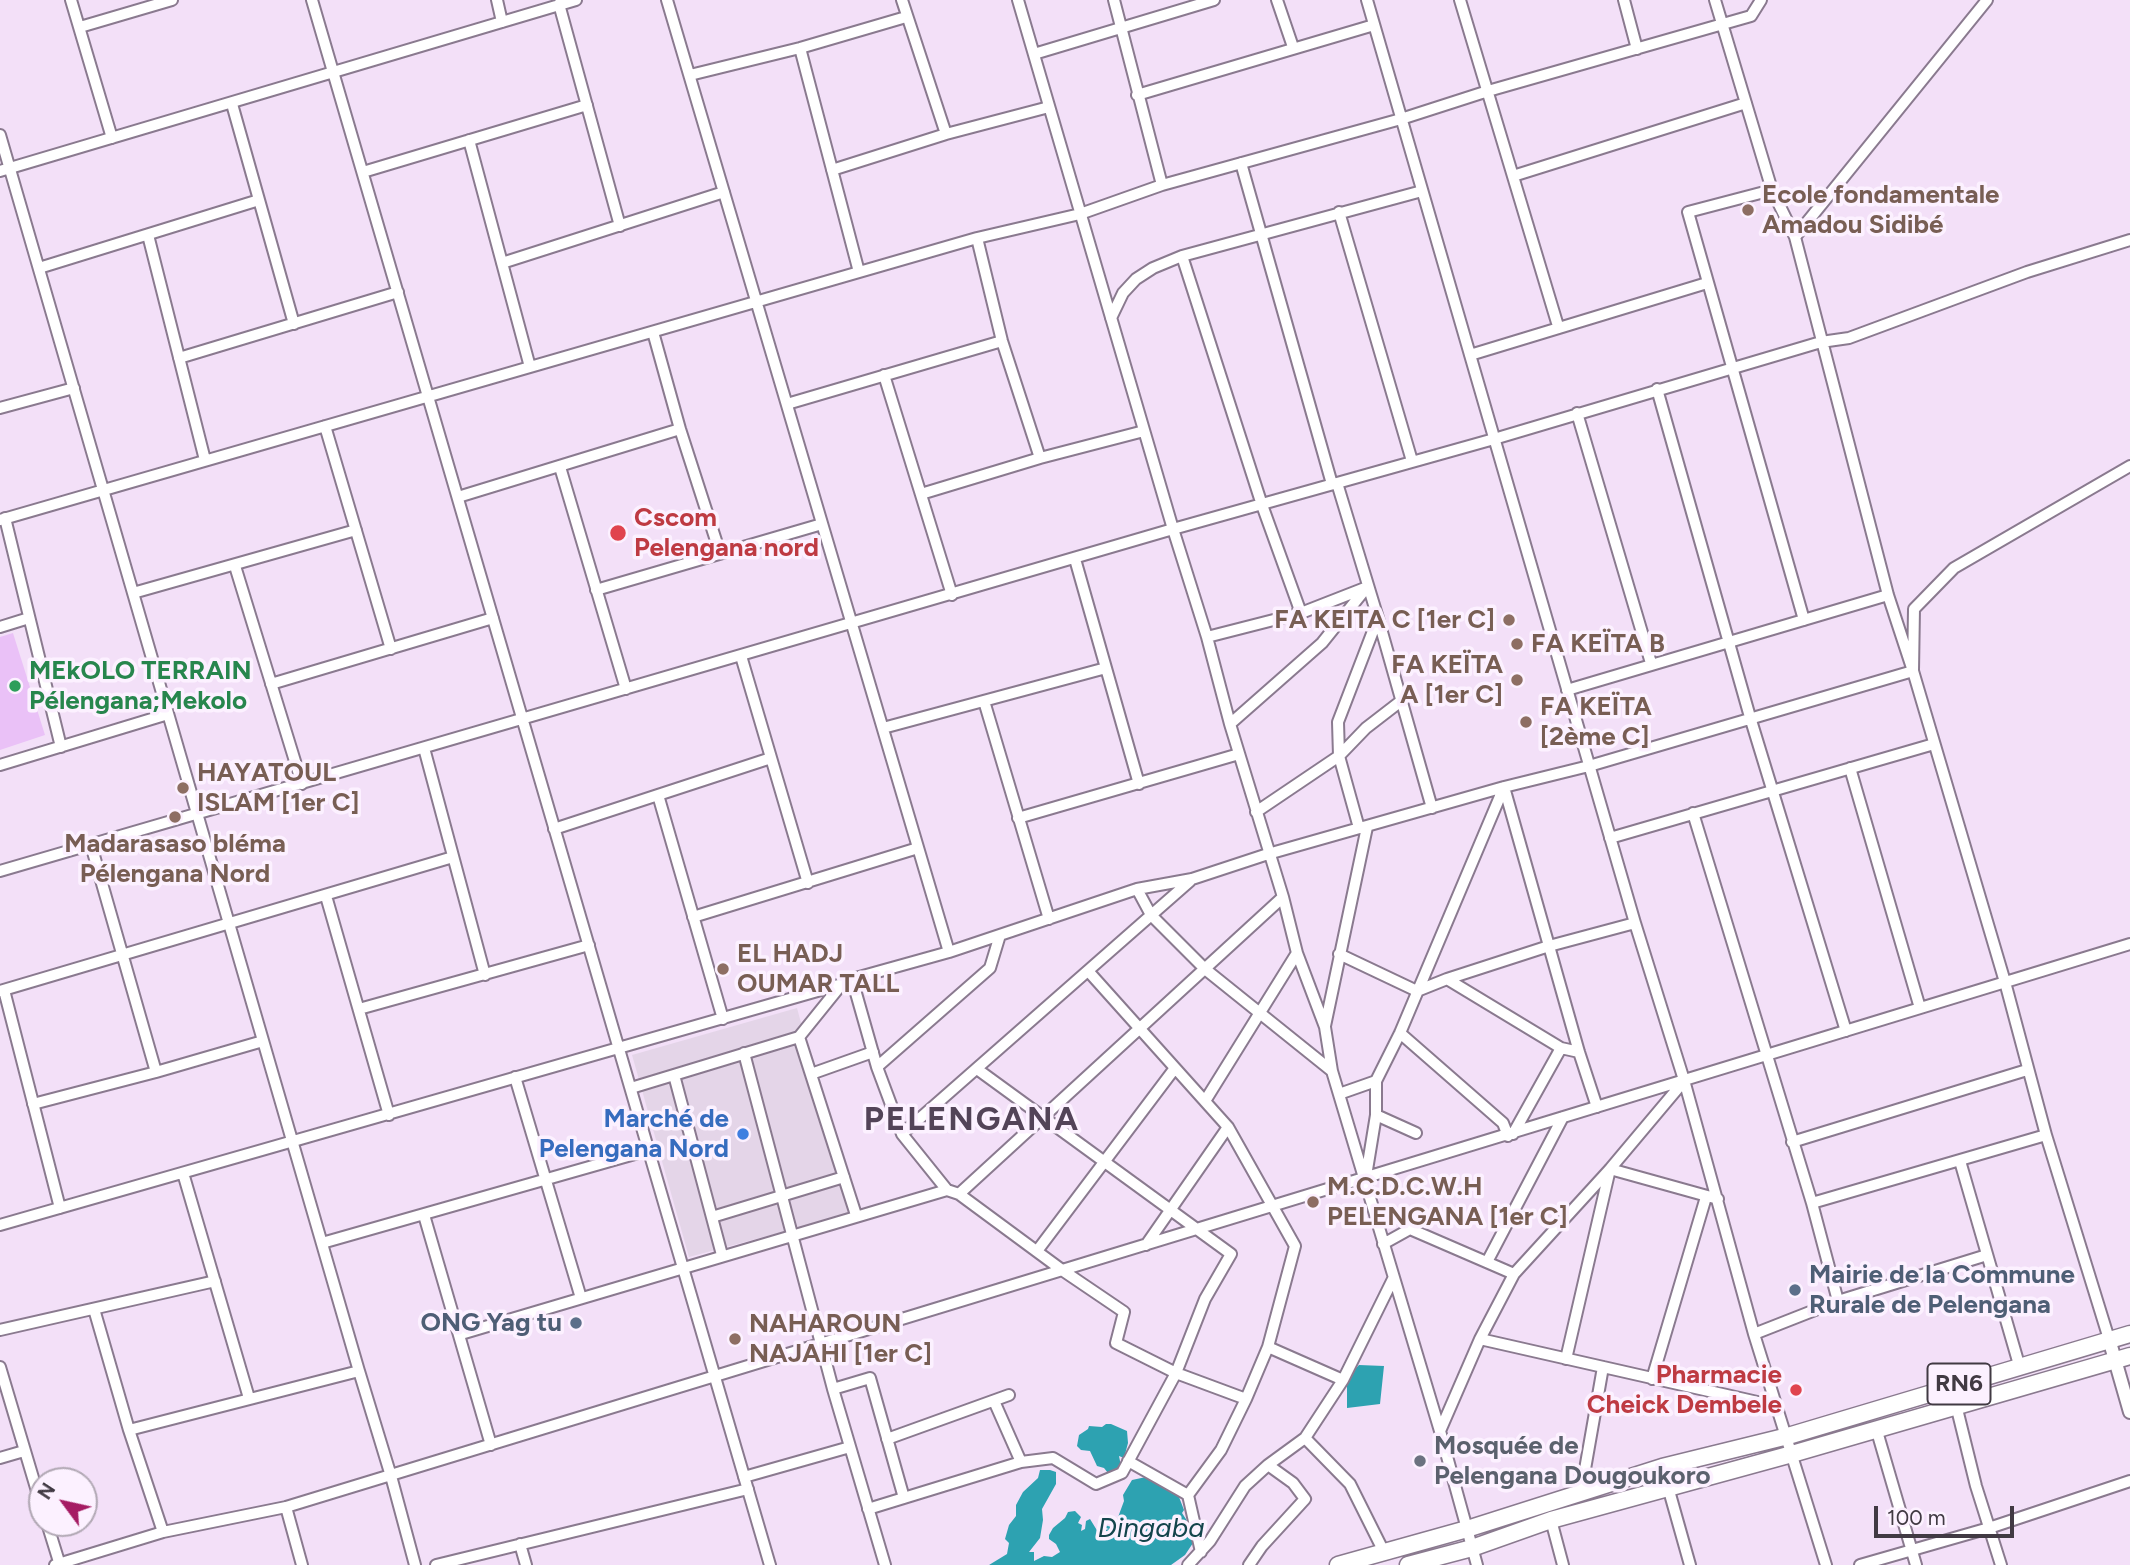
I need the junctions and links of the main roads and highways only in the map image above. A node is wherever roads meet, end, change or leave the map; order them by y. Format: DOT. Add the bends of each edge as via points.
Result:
graph roads {
  1 [pos="2130,1334"];
  2 [pos="2109,1339"];
  3 [pos="2122,1358"];
  4 [pos="2130,1412"];
  5 [pos="1338,1565"];
  6 [pos="1408,1565"];
  1 -- 2 [label="highway, RN6"];
  2 -- 3 [label="main road"];
  2 -- 5 [label="highway, RN6"];
  3 -- 4 [label="main road"];
  3 -- 6 [label="highway, RN6"];
}
